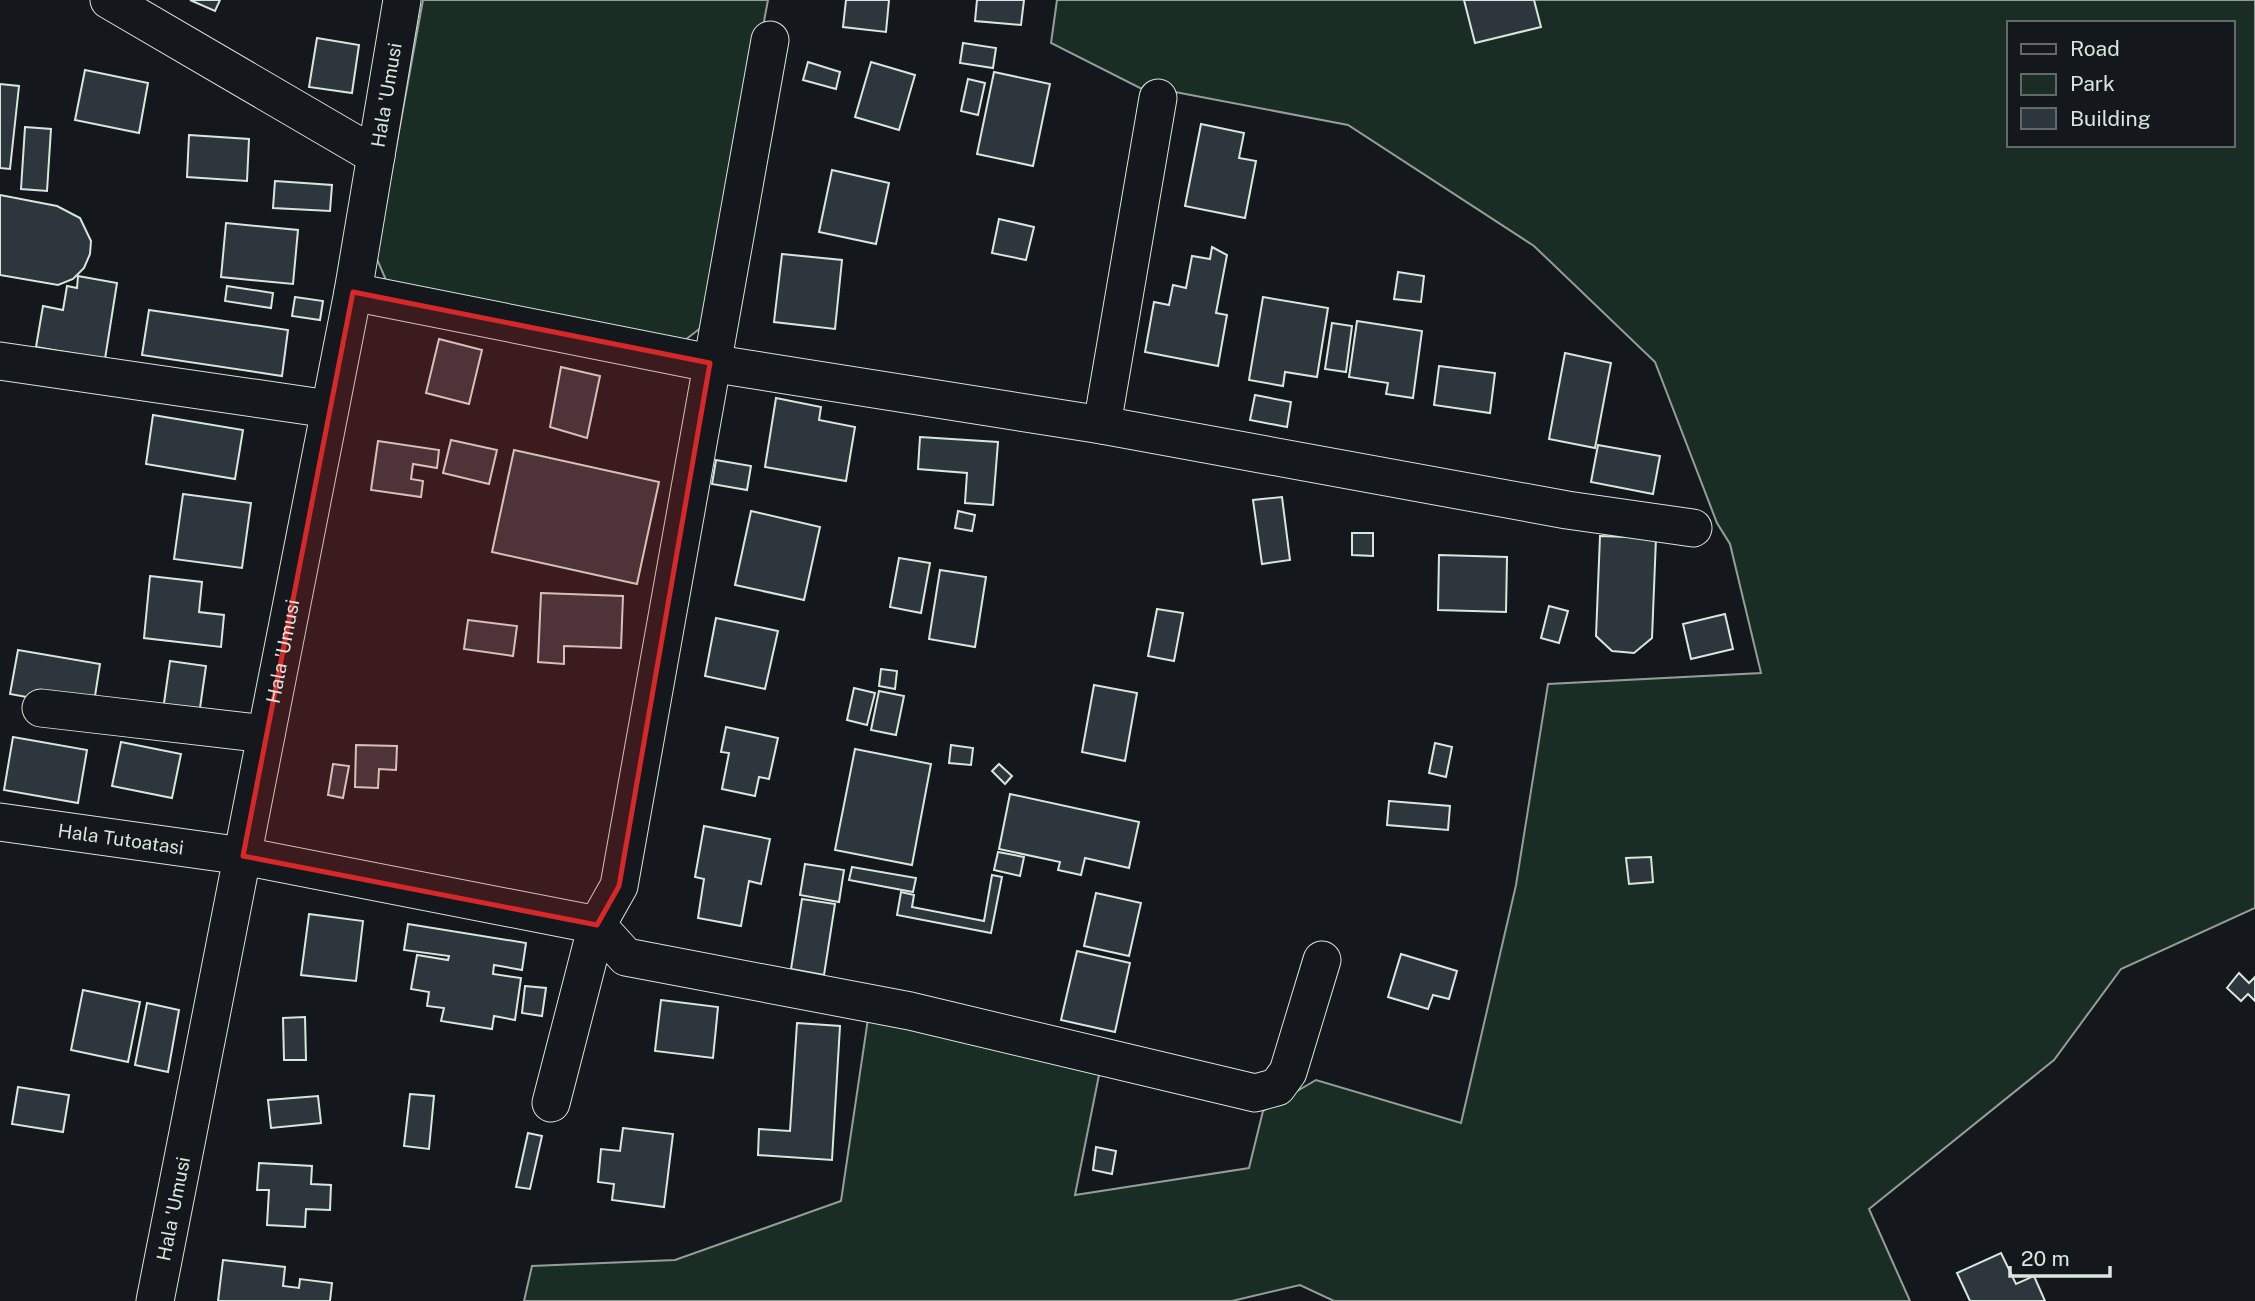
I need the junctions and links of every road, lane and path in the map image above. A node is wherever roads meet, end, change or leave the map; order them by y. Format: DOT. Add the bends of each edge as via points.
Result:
graph roads {
  1 [pos="109,0"];
  2 [pos="402,0"];
  3 [pos="770,40"];
  4 [pos="1158,98"];
  5 [pos="376,156"];
  6 [pos="353,292"];
  7 [pos="0,361"];
  8 [pos="710,363"];
  9 [pos="330,409"];
  10 [pos="1102,425"];
  11 [pos="1693,528"];
  12 [pos="41,709"];
  13 [pos="266,734"];
  14 [pos="0,822"];
  15 [pos="243,856"];
  16 [pos="597,925"];
  17 [pos="1322,960"];
  18 [pos="551,1103"];
  19 [pos="155,1301"];
  1 -- 5 [label="street"];
  2 -- 5 [label="street, Hala 'Umusi"];
  3 -- 8 [label="street"];
  4 -- 10 [label="street"];
  5 -- 6 [label="street, Hala 'Umusi"];
  6 -- 8 [label="street"];
  6 -- 9 [label="street, Hala 'Umusi"];
  7 -- 9 [label="street"];
  8 -- 10 [label="street"];
  8 -- 16 [label="street" via="619,886"];
  9 -- 13 [label="street, Hala 'Umusi"];
  10 -- 11 [label="street" via="1554,508"];
  12 -- 13 [label="street"];
  13 -- 15 [label="street, Hala 'Umusi"];
  14 -- 15 [label="street, Hala Tutoatasi"];
  15 -- 16 [label="street, Hala Tutoatasi"];
  15 -- 19 [label="street, Hala 'Umusi"];
  16 -- 17 [label="street" via="626,957 910,1011 1255,1093 1278,1087 1288,1072"];
  16 -- 18 [label="street"];
}
